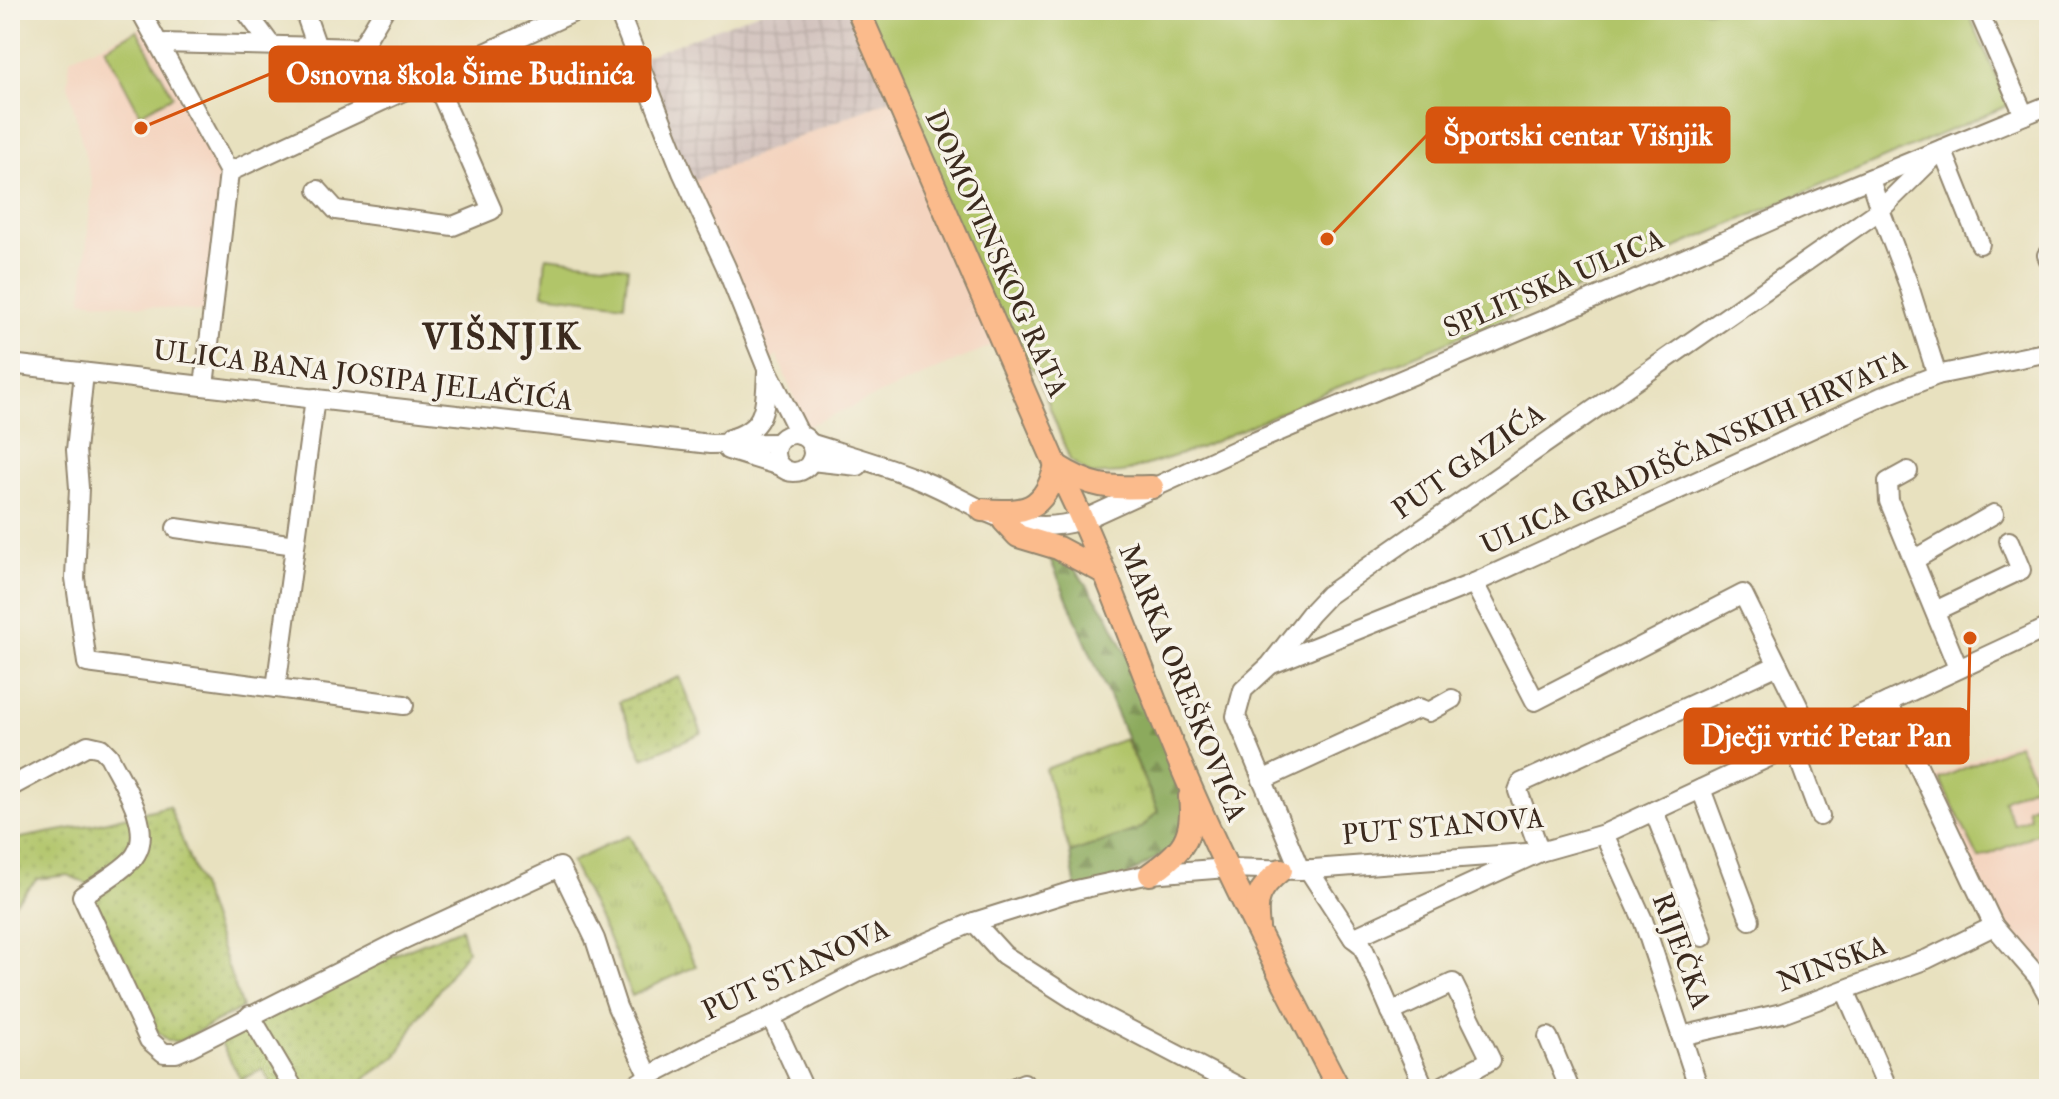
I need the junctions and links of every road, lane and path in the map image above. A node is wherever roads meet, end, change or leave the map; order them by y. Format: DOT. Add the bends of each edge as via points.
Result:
graph roads {
  1 [pos="140,10"];
  2 [pos="245,10"];
  3 [pos="304,10"];
  4 [pos="384,10"];
  5 [pos="578,10"];
  6 [pos="618,10"];
  7 [pos="858,10"];
  8 [pos="1978,10"];
  9 [pos="160,43"];
  10 [pos="271,45"];
  11 [pos="317,47"];
  12 [pos="434,78"];
  13 [pos="2048,110"];
  14 [pos="2024,115"];
  15 [pos="1942,149"];
  16 [pos="229,172"];
  17 [pos="1870,179"];
  18 [pos="318,190"];
  19 [pos="1880,210"];
  20 [pos="1980,244"];
  21 [pos="2049,352"];
  22 [pos="10,364"];
  23 [pos="767,369"];
  24 [pos="84,373"];
  25 [pos="1937,375"];
  26 [pos="204,386"];
  27 [pos="315,398"];
  28 [pos="710,444"];
  29 [pos="796,444"];
  30 [pos="1056,465"];
  31 [pos="780,466"];
  32 [pos="1908,471"];
  33 [pos="1152,487"];
  34 [pos="982,510"];
  35 [pos="1994,514"];
  36 [pos="1083,520"];
  37 [pos="1004,521"];
  38 [pos="176,528"];
  39 [pos="2009,541"];
  40 [pos="295,545"];
  41 [pos="1914,560"];
  42 [pos="1105,573"];
  43 [pos="1474,583"];
  44 [pos="1935,611"];
  45 [pos="2049,627"];
  46 [pos="1270,665"];
  47 [pos="1778,665"];
  48 [pos="1958,668"];
  49 [pos="276,688"];
  50 [pos="1452,699"];
  51 [pos="1888,702"];
  52 [pos="404,705"];
  53 [pos="1813,736"];
  54 [pos="1794,746"];
  55 [pos="1184,772"];
  56 [pos="20,778"];
  57 [pos="1262,780"];
  58 [pos="10,787"];
  59 [pos="1701,789"];
  60 [pos="1654,811"];
  61 [pos="1820,816"];
  62 [pos="1604,834"];
  63 [pos="1540,852"];
  64 [pos="1227,868"];
  65 [pos="1296,870"];
  66 [pos="1150,874"];
  67 [pos="1750,920"];
  68 [pos="974,922"];
  69 [pos="1994,926"];
  70 [pos="1260,936"];
  71 [pos="1703,937"];
  72 [pos="1353,938"];
  73 [pos="2043,975"];
  74 [pos="1845,990"];
  75 [pos="2049,997"];
  76 [pos="1391,1012"];
  77 [pos="250,1015"];
  78 [pos="771,1017"];
  79 [pos="1681,1036"];
  80 [pos="1548,1037"];
  81 [pos="649,1076"];
  82 [pos="1568,1088"];
  83 [pos="294,1089"];
  84 [pos="630,1089"];
  85 [pos="804,1089"];
  86 [pos="1243,1089"];
  87 [pos="1339,1089"];
  88 [pos="1425,1089"];
  89 [pos="1437,1089"];
  90 [pos="1699,1089"];
  91 [pos="1888,1089"];
  1 -- 9 [label="street"];
  2 -- 10 [label="street"];
  3 -- 11 [label="street"];
  4 -- 11 [label="street" via="361,48"];
  5 -- 12 [label="street"];
  6 -- 23 [label="street"];
  7 -- 30 [label="main road, DOMOVINSKOG RATA"];
  8 -- 14 [label="street"];
  9 -- 10 [label="street"];
  9 -- 16 [label="street"];
  10 -- 11 [label="street"];
  12 -- 16 [label="street"];
  12 -- 18 [label="street" via="492,210 453,226 336,210"];
  13 -- 14 [label="street, SPLITSKA ULICA"];
  14 -- 15 [label="street, SPLITSKA ULICA"];
  15 -- 17 [label="street, SPLITSKA ULICA"];
  15 -- 19 [label="street, PUT GAZIĆA"];
  15 -- 20 [label="street"];
  16 -- 26 [label="street"];
  17 -- 19 [label="street"];
  17 -- 33 [label="street, SPLITSKA ULICA"];
  19 -- 25 [label="street"];
  19 -- 46 [label="street, PUT GAZIĆA" via="1328,595"];
  21 -- 25 [label="street, ULICA GRADIŠČANSKIH HRVATA"];
  22 -- 24 [label="street, ULICA BANA JOSIPA JELAČIĆA"];
  23 -- 28 [label="street" via="765,406 758,423 744,435"];
  23 -- 29 [label="street"];
  24 -- 26 [label="street, ULICA BANA JOSIPA JELAČIĆA"];
  24 -- 49 [label="street" via="76,450 75,578 87,663"];
  25 -- 43 [label="street, ULICA GRADIŠČANSKIH HRVATA"];
  26 -- 27 [label="street, ULICA BANA JOSIPA JELAČIĆA"];
  27 -- 28 [label="street, ULICA BANA JOSIPA JELAČIĆA"];
  27 -- 40 [label="street"];
  28 -- 29 [label="street, ULICA BANA JOSIPA JELAČIĆA"];
  28 -- 31 [label="street, ULICA BANA JOSIPA JELAČIĆA"];
  29 -- 31 [label="street" via="775,455"];
  29 -- 31 [label="street" via="808,467 797,472"];
  29 -- 34 [label="street, ULICA BANA JOSIPA JELAČIĆA" via="892,470"];
  30 -- 33 [label="main road" via="1091,485"];
  30 -- 34 [label="main road" via="1035,505 1012,513"];
  30 -- 36 [label="main road, DOMOVINSKOG RATA"];
  32 -- 41 [label="street" via="1888,482 1889,501"];
  33 -- 36 [label="street, SPLITSKA ULICA"];
  34 -- 37 [label="street, ULICA BANA JOSIPA JELAČIĆA"];
  35 -- 41 [label="street"];
  36 -- 37 [label="street, ULICA BANA JOSIPA JELAČIĆA" via="1039,528"];
  36 -- 42 [label="main road, MARKA OREŠKOVIĆA"];
  37 -- 42 [label="main road" via="1026,540 1058,548"];
  38 -- 40 [label="street"];
  39 -- 44 [label="street" via="2021,570"];
  40 -- 49 [label="street"];
  41 -- 44 [label="street"];
  42 -- 55 [label="main road, MARKA OREŠKOVIĆA"];
  43 -- 46 [label="street, ULICA GRADIŠČANSKIH HRVATA"];
  43 -- 47 [label="street, ULICA GRADIŠČANSKIH HRVATA" via="1535,701 1743,594"];
  44 -- 48 [label="street"];
  45 -- 48 [label="street, PUT STANOVA"];
  46 -- 57 [label="street, PUT GAZIĆA" via="1243,690 1236,716"];
  47 -- 53 [label="street"];
  47 -- 63 [label="street" via="1521,783 1518,791"];
  48 -- 51 [label="street, PUT STANOVA"];
  49 -- 52 [label="street"];
  50 -- 57 [label="street" via="1429,712 1419,708"];
  51 -- 53 [label="street, PUT STANOVA"];
  51 -- 69 [label="street"];
  53 -- 54 [label="street, PUT STANOVA"];
  54 -- 59 [label="street, PUT STANOVA"];
  54 -- 61 [label="street"];
  55 -- 64 [label="main road, MARKA OREŠKOVIĆA"];
  55 -- 66 [label="main road" via="1193,823 1180,848"];
  56 -- 58 [label="street"];
  56 -- 77 [label="street" via="88,745 109,756 141,823 141,842 136,856 82,896 155,1047 176,1053"];
  57 -- 65 [label="street, PUT GAZIĆA"];
  59 -- 60 [label="street, PUT STANOVA"];
  59 -- 67 [label="street"];
  60 -- 62 [label="street, PUT STANOVA"];
  60 -- 71 [label="street"];
  62 -- 63 [label="street, PUT STANOVA"];
  62 -- 79 [label="street, RIJEČKA" via="1643,920"];
  63 -- 65 [label="street, PUT STANOVA"];
  63 -- 72 [label="street"];
  64 -- 65 [label="street, PUT STANOVA"];
  64 -- 66 [label="street, PUT STANOVA"];
  64 -- 70 [label="main road"];
  65 -- 70 [label="main road" via="1267,882 1258,897"];
  65 -- 72 [label="street, PUT GAZIĆA"];
  66 -- 68 [label="street, PUT STANOVA" via="1064,893"];
  68 -- 78 [label="street, PUT STANOVA"];
  68 -- 86 [label="street" via="1004,955 1084,1006"];
  69 -- 73 [label="street"];
  69 -- 74 [label="street, NINSKA"];
  70 -- 87 [label="main road"];
  72 -- 76 [label="street, PUT GAZIĆA" via="1362,945"];
  73 -- 75 [label="street"];
  74 -- 79 [label="street, NINSKA" via="1782,1013"];
  74 -- 91 [label="street"];
  76 -- 88 [label="street, PUT GAZIĆA"];
  76 -- 89 [label="street" via="1453,983 1491,1060"];
  77 -- 81 [label="street" via="560,867"];
  77 -- 83 [label="street"];
  78 -- 81 [label="street, PUT STANOVA"];
  78 -- 85 [label="street"];
  79 -- 90 [label="street, RIJEČKA"];
  80 -- 82 [label="street"];
  81 -- 84 [label="street, PUT STANOVA"];
}
